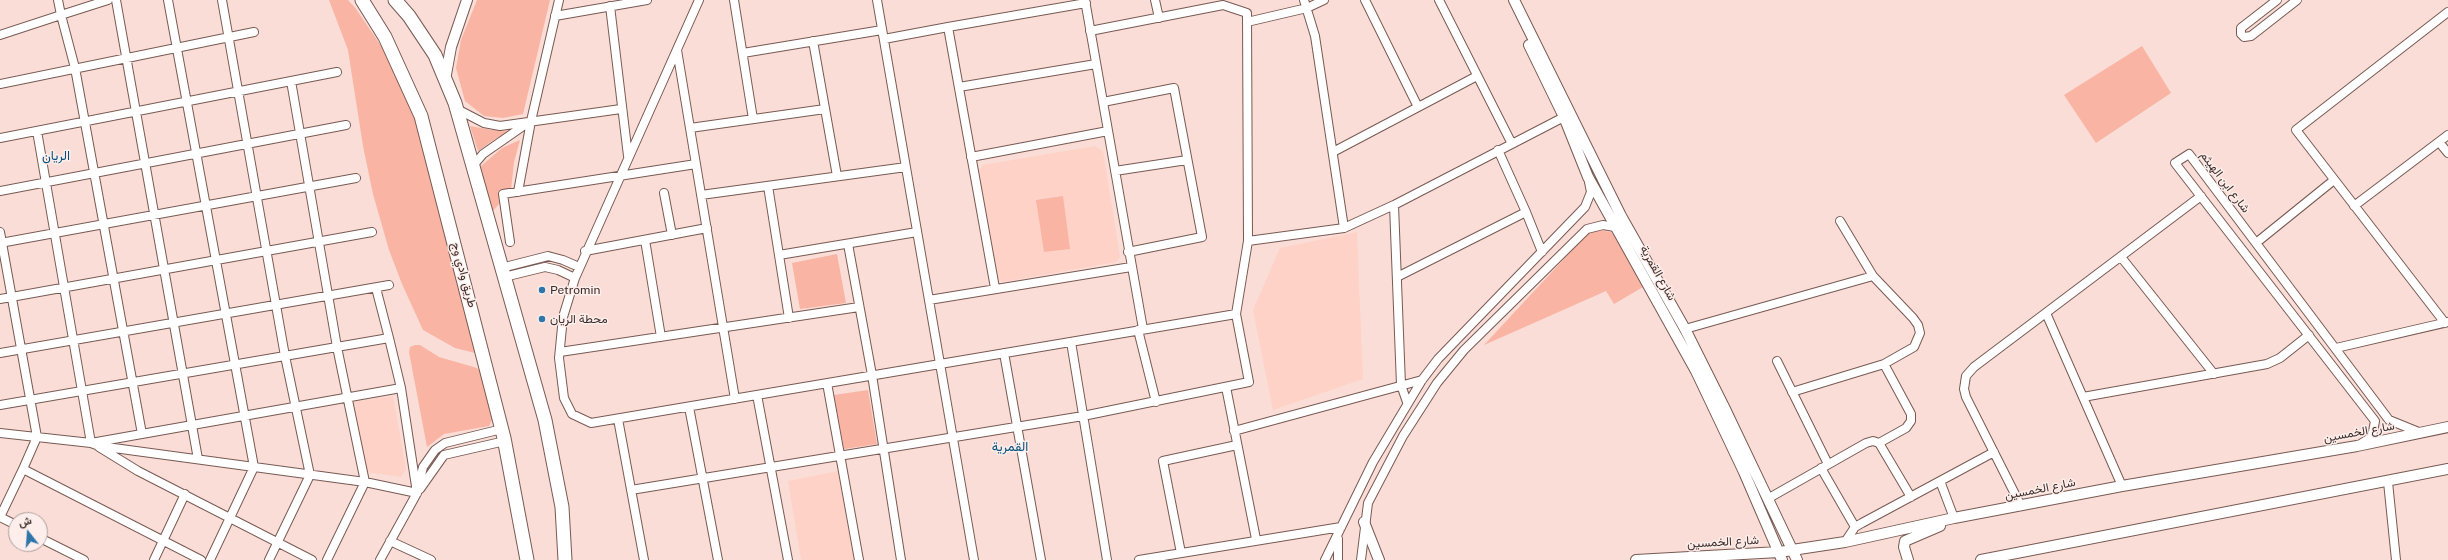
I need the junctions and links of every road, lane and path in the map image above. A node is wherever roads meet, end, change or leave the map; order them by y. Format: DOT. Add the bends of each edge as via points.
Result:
graph roads {
  1 [pos="58,0"];
  2 [pos="108,0"];
  3 [pos="116,0"];
  4 [pos="168,0"];
  5 [pos="222,0"];
  6 [pos="395,0"];
  7 [pos="467,0"];
  8 [pos="559,0"];
  9 [pos="647,0"];
  10 [pos="699,0"];
  11 [pos="734,0"];
  12 [pos="877,0"];
  13 [pos="1155,0"];
  14 [pos="1304,0"];
  15 [pos="1324,0"];
  16 [pos="1365,0"];
  17 [pos="1438,0"];
  18 [pos="1507,0"];
  19 [pos="1514,0"];
  20 [pos="2277,0"];
  21 [pos="2297,0"];
  22 [pos="363,1"];
  23 [pos="1085,2"];
  24 [pos="1223,3"];
  25 [pos="610,6"];
  26 [pos="1307,8"];
  27 [pos="2448,12"];
  28 [pos="61,15"];
  29 [pos="555,16"];
  30 [pos="1159,18"];
  31 [pos="1247,22"];
  32 [pos="948,27"];
  33 [pos="882,30"];
  34 [pos="1090,31"];
  35 [pos="254,32"];
  36 [pos="0,35"];
  37 [pos="229,38"];
  38 [pos="884,39"];
  39 [pos="813,41"];
  40 [pos="177,48"];
  41 [pos="676,50"];
  42 [pos="743,53"];
  43 [pos="127,58"];
  44 [pos="1096,64"];
  45 [pos="75,68"];
  46 [pos="337,72"];
  47 [pos="1477,76"];
  48 [pos="445,80"];
  49 [pos="291,81"];
  50 [pos="0,84"];
  51 [pos="959,88"];
  52 [pos="238,91"];
  53 [pos="187,101"];
  54 [pos="1102,102"];
  55 [pos="1418,107"];
  56 [pos="457,109"];
  57 [pos="621,109"];
  58 [pos="825,109"];
  59 [pos="136,111"];
  60 [pos="1564,117"];
  61 [pos="753,119"];
  62 [pos="85,121"];
  63 [pos="531,121"];
  64 [pos="346,125"];
  65 [pos="690,128"];
  66 [pos="37,131"];
  67 [pos="1108,131"];
  68 [pos="300,134"];
  69 [pos="2448,135"];
  70 [pos="0,138"];
  71 [pos="2439,142"];
  72 [pos="248,144"];
  73 [pos="1512,144"];
  74 [pos="1498,150"];
  75 [pos="1333,152"];
  76 [pos="196,153"];
  77 [pos="2448,153"];
  78 [pos="628,156"];
  79 [pos="971,157"];
  80 [pos="1187,160"];
  81 [pos="145,162"];
  82 [pos="696,164"];
  83 [pos="472,167"];
  84 [pos="906,167"];
  85 [pos="1115,171"];
  86 [pos="94,172"];
  87 [pos="837,176"];
  88 [pos="618,177"];
  89 [pos="1588,177"];
  90 [pos="356,178"];
  91 [pos="2334,180"];
  92 [pos="46,181"];
  93 [pos="768,186"];
  94 [pos="309,187"];
  95 [pos="0,190"];
  96 [pos="518,192"];
  97 [pos="664,193"];
  98 [pos="701,195"];
  99 [pos="2201,196"];
  100 [pos="257,197"];
  101 [pos="1394,205"];
  102 [pos="206,206"];
  103 [pos="2354,206"];
  104 [pos="1526,212"];
  105 [pos="155,216"];
  106 [pos="1840,221"];
  107 [pos="104,226"];
  108 [pos="707,228"];
  109 [pos="1344,228"];
  110 [pos="0,232"];
  111 [pos="372,232"];
  112 [pos="917,232"];
  113 [pos="1621,233"];
  114 [pos="55,234"];
  115 [pos="672,235"];
  116 [pos="645,240"];
  117 [pos="1248,241"];
  118 [pos="319,242"];
  119 [pos="510,242"];
  120 [pos="1,243"];
  121 [pos="2256,243"];
  122 [pos="848,244"];
  123 [pos="267,251"];
  124 [pos="585,251"];
  125 [pos="1128,252"];
  126 [pos="1542,252"];
  127 [pos="779,256"];
  128 [pos="2121,257"];
  129 [pos="216,260"];
  130 [pos="579,267"];
  131 [pos="1131,267"];
  132 [pos="164,270"];
  133 [pos="503,273"];
  134 [pos="1873,276"];
  135 [pos="1397,277"];
  136 [pos="574,278"];
  137 [pos="113,279"];
  138 [pos="389,284"];
  139 [pos="64,287"];
  140 [pos="376,288"];
  141 [pos="995,288"];
  142 [pos="328,296"];
  143 [pos="11,297"];
  144 [pos="0,299"];
  145 [pos="929,300"];
  146 [pos="276,306"];
  147 [pos="859,307"];
  148 [pos="2046,313"];
  149 [pos="226,314"];
  150 [pos="1236,314"];
  151 [pos="789,318"];
  152 [pos="174,323"];
  153 [pos="2447,323"];
  154 [pos="723,328"];
  155 [pos="1141,329"];
  156 [pos="1685,329"];
  157 [pos="123,332"];
  158 [pos="2309,335"];
  159 [pos="660,337"];
  160 [pos="389,338"];
  161 [pos="74,340"];
  162 [pos="1071,342"];
  163 [pos="337,347"];
  164 [pos="2336,348"];
  165 [pos="21,349"];
  166 [pos="560,352"];
  167 [pos="0,353"];
  168 [pos="1004,353"];
  169 [pos="285,356"];
  170 [pos="1777,361"];
  171 [pos="940,364"];
  172 [pos="1884,364"];
  173 [pos="235,365"];
  174 [pos="183,374"];
  175 [pos="2214,374"];
  176 [pos="872,375"];
  177 [pos="1422,380"];
  178 [pos="132,382"];
  179 [pos="827,383"];
  180 [pos="1401,385"];
  181 [pos="1226,387"];
  182 [pos="400,388"];
  183 [pos="82,391"];
  184 [pos="1792,392"];
  185 [pos="757,395"];
  186 [pos="348,397"];
  187 [pos="2083,397"];
  188 [pos="735,399"];
  189 [pos="30,400"];
  190 [pos="1156,402"];
  191 [pos="1407,402"];
  192 [pos="0,405"];
  193 [pos="296,407"];
  194 [pos="689,407"];
  195 [pos="244,416"];
  196 [pos="1083,416"];
  197 [pos="618,419"];
  198 [pos="192,426"];
  199 [pos="1017,427"];
  200 [pos="2448,427"];
  201 [pos="1234,431"];
  202 [pos="0,433"];
  203 [pos="142,434"];
  204 [pos="2421,434"];
  205 [pos="504,435"];
  206 [pos="37,437"];
  207 [pos="953,438"];
  208 [pos="92,443"];
  209 [pos="1879,443"];
  210 [pos="1237,445"];
  211 [pos="2357,446"];
  212 [pos="882,449"];
  213 [pos="1994,452"];
  214 [pos="840,456"];
  215 [pos="198,459"];
  216 [pos="1824,466"];
  217 [pos="254,467"];
  218 [pos="771,467"];
  219 [pos="23,469"];
  220 [pos="2448,469"];
  221 [pos="310,474"];
  222 [pos="702,479"];
  223 [pos="1940,481"];
  224 [pos="366,482"];
  225 [pos="2388,482"];
  226 [pos="2122,486"];
  227 [pos="631,490"];
  228 [pos="417,493"];
  229 [pos="185,494"];
  230 [pos="1911,497"];
  231 [pos="1769,498"];
  232 [pos="2021,506"];
  233 [pos="1966,516"];
  234 [pos="0,517"];
  235 [pos="230,518"];
  236 [pos="1954,518"];
  237 [pos="1364,522"];
  238 [pos="1341,527"];
  239 [pos="1855,527"];
  240 [pos="1256,539"];
  241 [pos="163,541"];
  242 [pos="390,541"];
  243 [pos="48,542"];
  244 [pos="277,542"];
  245 [pos="1845,542"];
  246 [pos="1793,549"];
  247 [pos="1181,553"];
  248 [pos="1781,556"];
  249 [pos="84,560"];
  250 [pos="154,560"];
  251 [pos="201,560"];
  252 [pos="210,560"];
  253 [pos="269,560"];
  254 [pos="312,560"];
  255 [pos="327,560"];
  256 [pos="380,560"];
  257 [pos="431,560"];
  258 [pos="527,560"];
  259 [pos="565,560"];
  260 [pos="644,560"];
  261 [pos="718,560"];
  262 [pos="788,560"];
  263 [pos="858,560"];
  264 [pos="901,560"];
  265 [pos="974,560"];
  266 [pos="1041,560"];
  267 [pos="1107,560"];
  268 [pos="1139,560"];
  269 [pos="1325,560"];
  270 [pos="1338,560"];
  271 [pos="1361,560"];
  272 [pos="1379,560"];
  273 [pos="1636,560"];
  274 [pos="1797,560"];
  275 [pos="1908,560"];
  276 [pos="1981,560"];
  277 [pos="2396,560"];
  1 -- 28 [label="street"];
  2 -- 28 [label="street"];
  3 -- 43 [label="street"];
  4 -- 40 [label="street"];
  5 -- 37 [label="street"];
  6 -- 48 [label="main road" via="409,16 434,55"];
  7 -- 48 [label="street" via="451,47"];
  8 -- 29 [label="street"];
  9 -- 25 [label="street"];
  10 -- 41 [label="street"];
  11 -- 42 [label="street"];
  12 -- 33 [label="street"];
  13 -- 30 [label="street"];
  14 -- 26 [label="street"];
  15 -- 26 [label="street"];
  16 -- 55 [label="street"];
  17 -- 47 [label="street"];
  18 -- 60 [label="street, شارع القمرية"];
  19 -- 156 [label="street" via="1621,216"];
  20 -- 21 [label="street" via="2241,28 2244,38 2251,36"];
  22 -- 205 [label="main road, طريق وادي وج" via="385,36 421,116"];
  23 -- 32 [label="street"];
  23 -- 34 [label="street"];
  24 -- 30 [label="street"];
  24 -- 31 [label="street" via="1247,13"];
  25 -- 29 [label="street"];
  25 -- 57 [label="street"];
  26 -- 31 [label="street"];
  26 -- 75 [label="street" via="1315,36"];
  27 -- 91 [label="street" via="2296,130"];
  28 -- 36 [label="street"];
  28 -- 45 [label="street"];
  29 -- 63 [label="street"];
  30 -- 34 [label="street"];
  31 -- 117 [label="street"];
  32 -- 38 [label="street"];
  32 -- 51 [label="street"];
  33 -- 38 [label="street"];
  33 -- 39 [label="street"];
  34 -- 44 [label="street"];
  35 -- 37 [label="street"];
  37 -- 40 [label="street"];
  37 -- 52 [label="street"];
  38 -- 84 [label="street"];
  39 -- 42 [label="street"];
  39 -- 58 [label="street"];
  40 -- 43 [label="street"];
  40 -- 53 [label="street"];
  41 -- 65 [label="street"];
  41 -- 78 [label="street"];
  42 -- 61 [label="street"];
  43 -- 45 [label="street"];
  43 -- 59 [label="street"];
  44 -- 51 [label="street"];
  44 -- 54 [label="street"];
  45 -- 50 [label="street"];
  45 -- 62 [label="street"];
  46 -- 49 [label="street"];
  47 -- 55 [label="street"];
  47 -- 73 [label="street"];
  48 -- 56 [label="main road"];
  49 -- 52 [label="street"];
  49 -- 68 [label="street"];
  51 -- 79 [label="street"];
  52 -- 53 [label="street"];
  52 -- 72 [label="street"];
  53 -- 59 [label="street"];
  53 -- 76 [label="street"];
  54 -- 67 [label="street"];
  54 -- 80 [label="street" via="1174,88"];
  55 -- 75 [label="street"];
  56 -- 63 [label="street" via="484,123 500,126"];
  56 -- 83 [label="main road"];
  57 -- 63 [label="street"];
  57 -- 78 [label="street"];
  58 -- 61 [label="street"];
  58 -- 87 [label="street"];
  59 -- 62 [label="street"];
  59 -- 81 [label="street"];
  60 -- 73 [label="street"];
  60 -- 89 [label="street, شارع القمرية"];
  61 -- 65 [label="street"];
  62 -- 66 [label="street"];
  62 -- 86 [label="street"];
  63 -- 83 [label="street" via="483,154"];
  63 -- 96 [label="street"];
  64 -- 68 [label="street"];
  65 -- 82 [label="street"];
  66 -- 70 [label="street"];
  66 -- 92 [label="street"];
  67 -- 79 [label="street"];
  67 -- 85 [label="street"];
  68 -- 72 [label="street"];
  68 -- 94 [label="street"];
  69 -- 71 [label="street"];
  71 -- 77 [label="street"];
  71 -- 103 [label="street"];
  72 -- 76 [label="street"];
  72 -- 100 [label="street"];
  73 -- 74 [label="street"];
  74 -- 101 [label="street"];
  74 -- 104 [label="street"];
  75 -- 109 [label="street"];
  76 -- 81 [label="street"];
  76 -- 102 [label="street"];
  78 -- 88 [label="street"];
  79 -- 141 [label="street"];
  80 -- 85 [label="street"];
  80 -- 125 [label="street" via="1202,237"];
  81 -- 86 [label="street"];
  81 -- 105 [label="street"];
  82 -- 88 [label="street"];
  82 -- 98 [label="street"];
  83 -- 133 [label="main road"];
  84 -- 87 [label="street"];
  84 -- 112 [label="street"];
  85 -- 125 [label="street"];
  86 -- 92 [label="street"];
  86 -- 107 [label="street"];
  87 -- 93 [label="street"];
  88 -- 96 [label="street"];
  88 -- 124 [label="street"];
  89 -- 113 [label="street, شارع القمرية"];
  89 -- 126 [label="street" via="1591,192 1585,207"];
  90 -- 94 [label="street"];
  91 -- 103 [label="street"];
  91 -- 121 [label="street"];
  92 -- 95 [label="street"];
  92 -- 114 [label="street"];
  93 -- 98 [label="street"];
  93 -- 127 [label="street"];
  94 -- 100 [label="street"];
  94 -- 118 [label="street"];
  96 -- 119 [label="street" via="503,194"];
  97 -- 115 [label="street"];
  98 -- 108 [label="street"];
  99 -- 121 [label="street, شارع ابن الهيثم" via="2175,163 2189,154"];
  99 -- 128 [label="street"];
  99 -- 158 [label="street, شارع ابن الهيثم"];
  100 -- 102 [label="street"];
  100 -- 123 [label="street"];
  101 -- 109 [label="street"];
  101 -- 135 [label="street"];
  102 -- 105 [label="street"];
  102 -- 129 [label="street"];
  103 -- 153 [label="street"];
  104 -- 126 [label="street"];
  104 -- 135 [label="street"];
  105 -- 107 [label="street"];
  105 -- 132 [label="street"];
  106 -- 134 [label="street"];
  107 -- 114 [label="street"];
  107 -- 137 [label="street"];
  108 -- 115 [label="street"];
  108 -- 154 [label="street"];
  109 -- 117 [label="street"];
  110 -- 120 [label="street"];
  111 -- 118 [label="street"];
  112 -- 122 [label="street"];
  112 -- 145 [label="street"];
  113 -- 237 [label="street" via="1615,227 1603,224 1587,229 1464,350 1437,383 1403,436 1368,503"];
  113 -- 248 [label="street, شارع القمرية" via="1696,371 1748,478"];
  114 -- 120 [label="street"];
  114 -- 139 [label="street"];
  115 -- 116 [label="street"];
  116 -- 124 [label="street"];
  116 -- 159 [label="street"];
  117 -- 150 [label="street"];
  118 -- 123 [label="street"];
  118 -- 142 [label="street"];
  120 -- 143 [label="street"];
  121 -- 164 [label="street, شارع ابن الهيثم"];
  122 -- 127 [label="street"];
  122 -- 147 [label="street"];
  123 -- 129 [label="street"];
  123 -- 146 [label="street"];
  124 -- 130 [label="street"];
  125 -- 131 [label="street"];
  126 -- 177 [label="street" via="1438,359"];
  127 -- 151 [label="street"];
  128 -- 148 [label="street"];
  128 -- 175 [label="street"];
  129 -- 132 [label="street"];
  129 -- 149 [label="street"];
  130 -- 133 [label="street" via="548,256"];
  130 -- 136 [label="street"];
  131 -- 141 [label="street"];
  131 -- 155 [label="street"];
  132 -- 137 [label="street"];
  132 -- 152 [label="street"];
  133 -- 136 [label="street" via="545,267"];
  133 -- 259 [label="main road" via="545,420 562,508"];
  134 -- 156 [label="street"];
  134 -- 172 [label="street" via="1913,318 1920,333 1914,347"];
  135 -- 180 [label="street"];
  136 -- 166 [label="street" via="563,317"];
  137 -- 139 [label="street"];
  137 -- 157 [label="street"];
  138 -- 140 [label="street"];
  139 -- 143 [label="street"];
  139 -- 161 [label="street"];
  140 -- 142 [label="street"];
  140 -- 160 [label="street"];
  141 -- 145 [label="street"];
  142 -- 146 [label="street"];
  142 -- 163 [label="street"];
  143 -- 144 [label="street"];
  143 -- 165 [label="street"];
  145 -- 171 [label="street"];
  146 -- 149 [label="street"];
  146 -- 169 [label="street"];
  147 -- 151 [label="street"];
  147 -- 176 [label="street"];
  148 -- 187 [label="street"];
  148 -- 213 [label="street" via="1974,367 1966,376 1966,397"];
  149 -- 152 [label="street"];
  149 -- 173 [label="street"];
  150 -- 155 [label="street"];
  150 -- 181 [label="street" via="1249,382"];
  151 -- 154 [label="street"];
  152 -- 157 [label="street"];
  152 -- 174 [label="street"];
  153 -- 164 [label="street"];
  154 -- 159 [label="street"];
  154 -- 188 [label="street"];
  155 -- 162 [label="street"];
  155 -- 190 [label="street"];
  156 -- 231 [label="street"];
  157 -- 161 [label="street"];
  157 -- 178 [label="street"];
  158 -- 175 [label="street" via="2280,358 2268,364"];
  158 -- 211 [label="street, شارع ابن الهيثم" via="2375,421 2372,437"];
  159 -- 166 [label="street"];
  160 -- 163 [label="street"];
  160 -- 182 [label="street"];
  161 -- 165 [label="street"];
  161 -- 183 [label="street"];
  162 -- 168 [label="street"];
  162 -- 196 [label="street"];
  163 -- 169 [label="street"];
  163 -- 186 [label="street"];
  164 -- 204 [label="street, شارع ابن الهيثم" via="2389,420"];
  165 -- 167 [label="street"];
  165 -- 189 [label="street"];
  166 -- 197 [label="street" via="564,398 572,414 591,423"];
  168 -- 171 [label="street"];
  168 -- 199 [label="street"];
  169 -- 173 [label="street"];
  169 -- 193 [label="street"];
  170 -- 184 [label="street"];
  171 -- 176 [label="street"];
  171 -- 207 [label="street"];
  172 -- 184 [label="street"];
  172 -- 209 [label="street" via="1911,414 1906,428"];
  173 -- 174 [label="street"];
  173 -- 195 [label="street"];
  174 -- 178 [label="street"];
  174 -- 198 [label="street"];
  175 -- 187 [label="street"];
  176 -- 179 [label="street"];
  176 -- 212 [label="street"];
  177 -- 180 [label="street"];
  177 -- 191 [label="street"];
  178 -- 183 [label="street"];
  178 -- 203 [label="street"];
  179 -- 185 [label="street"];
  179 -- 214 [label="street"];
  180 -- 191 [label="street"];
  180 -- 201 [label="street"];
  181 -- 190 [label="street"];
  181 -- 201 [label="street"];
  182 -- 186 [label="street"];
  182 -- 228 [label="street"];
  183 -- 189 [label="street"];
  183 -- 208 [label="street"];
  184 -- 216 [label="street"];
  185 -- 188 [label="street"];
  185 -- 218 [label="street"];
  186 -- 193 [label="street"];
  186 -- 224 [label="street"];
  187 -- 226 [label="street"];
  188 -- 194 [label="street"];
  189 -- 192 [label="street"];
  189 -- 206 [label="street"];
  190 -- 196 [label="street"];
  191 -- 238 [label="street" via="1373,462"];
  193 -- 195 [label="street"];
  193 -- 221 [label="street"];
  194 -- 197 [label="street"];
  194 -- 222 [label="street"];
  195 -- 198 [label="street"];
  195 -- 217 [label="street"];
  196 -- 199 [label="street"];
  196 -- 267 [label="street"];
  197 -- 227 [label="street"];
  198 -- 203 [label="street"];
  198 -- 215 [label="street"];
  199 -- 207 [label="street"];
  199 -- 266 [label="street"];
  200 -- 204 [label="street, شارع الخمسين"];
  201 -- 210 [label="street"];
  202 -- 206 [label="street"];
  203 -- 208 [label="street"];
  204 -- 211 [label="street, شارع الخمسين"];
  205 -- 228 [label="street" via="444,455"];
  205 -- 228 [label="street" via="445,443 435,450 423,467"];
  205 -- 258 [label="main road, طريق وادي وج"];
  206 -- 208 [label="street"];
  206 -- 219 [label="street"];
  207 -- 212 [label="street"];
  207 -- 265 [label="street"];
  208 -- 215 [label="street"];
  208 -- 229 [label="street" via="138,471"];
  209 -- 216 [label="street" via="1866,443"];
  209 -- 230 [label="street"];
  210 -- 240 [label="street"];
  210 -- 247 [label="street" via="1163,461"];
  211 -- 226 [label="street, شارع الخمسين"];
  212 -- 214 [label="street"];
  212 -- 264 [label="street"];
  213 -- 223 [label="street"];
  213 -- 232 [label="street"];
  214 -- 218 [label="street"];
  214 -- 263 [label="street"];
  215 -- 217 [label="street"];
  216 -- 231 [label="street"];
  216 -- 239 [label="street"];
  217 -- 221 [label="street"];
  217 -- 235 [label="street"];
  218 -- 222 [label="street"];
  218 -- 262 [label="street"];
  219 -- 234 [label="street"];
  219 -- 241 [label="street"];
  220 -- 225 [label="street"];
  221 -- 224 [label="street"];
  221 -- 244 [label="street"];
  222 -- 227 [label="street"];
  222 -- 261 [label="street"];
  223 -- 230 [label="street"];
  223 -- 236 [label="street"];
  224 -- 228 [label="street"];
  224 -- 255 [label="street"];
  225 -- 276 [label="street"];
  225 -- 277 [label="street"];
  226 -- 232 [label="street, شارع الخمسين"];
  227 -- 260 [label="street"];
  228 -- 242 [label="street"];
  229 -- 235 [label="street"];
  229 -- 241 [label="street"];
  230 -- 239 [label="street"];
  231 -- 246 [label="street"];
  232 -- 233 [label="street, شارع الخمسين"];
  233 -- 236 [label="street, شارع الخمسين"];
  233 -- 275 [label="street" via="1905,541"];
  235 -- 244 [label="street"];
  235 -- 252 [label="street"];
  236 -- 245 [label="street, شارع الخمسين"];
  237 -- 271 [label="street"];
  237 -- 272 [label="street"];
  238 -- 240 [label="street"];
  238 -- 269 [label="street"];
  238 -- 270 [label="street" via="1336,544"];
  239 -- 245 [label="street"];
  240 -- 247 [label="street"];
  241 -- 250 [label="street"];
  241 -- 251 [label="street"];
  242 -- 256 [label="street"];
  242 -- 257 [label="street"];
  243 -- 249 [label="street"];
  244 -- 253 [label="street"];
  244 -- 254 [label="street"];
  245 -- 246 [label="street, شارع الخمسين"];
  246 -- 248 [label="street, شارع الخمسين"];
  246 -- 274 [label="street"];
  247 -- 268 [label="street"];
  248 -- 273 [label="street, شارع الخمسين"];
}
